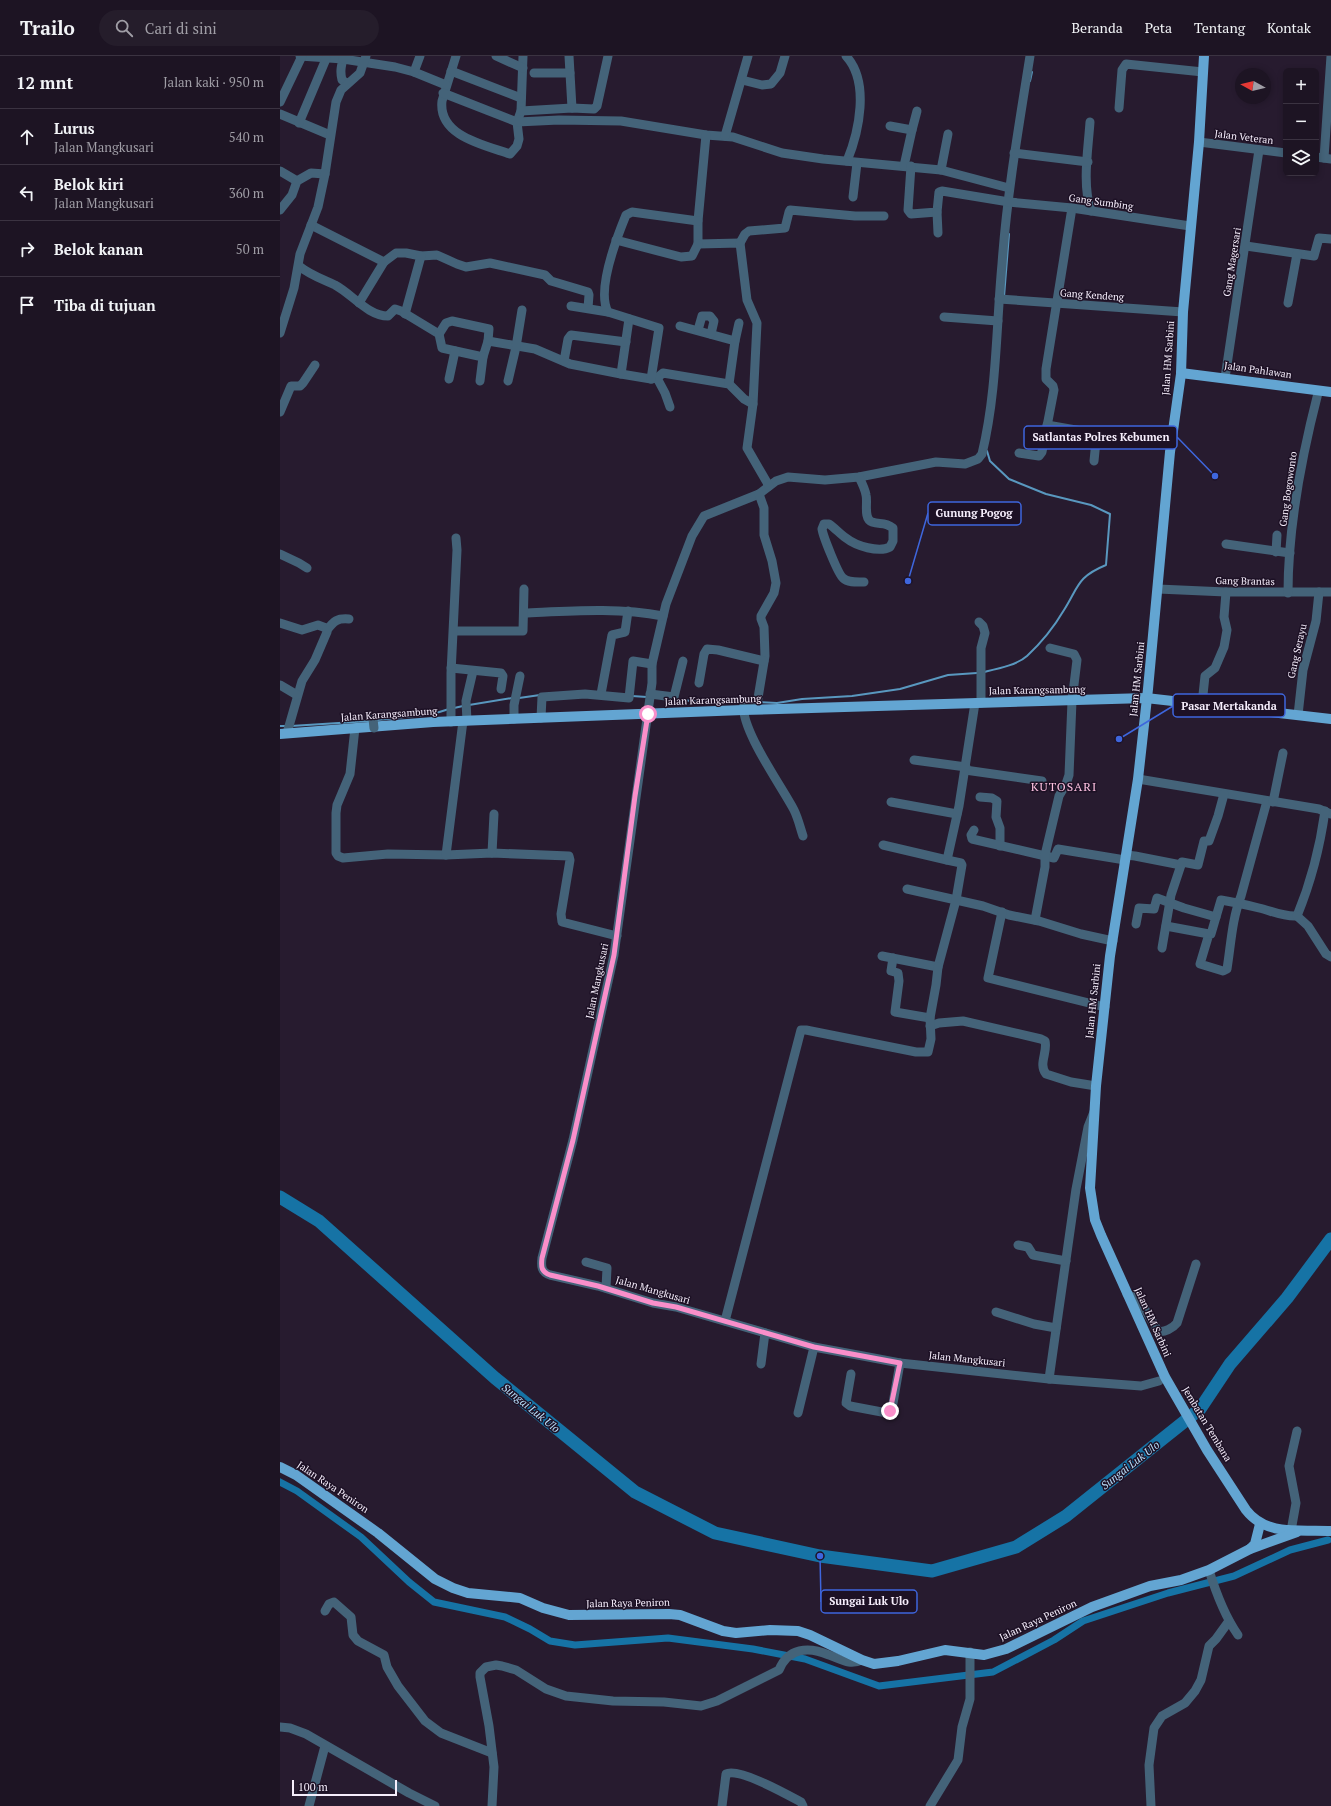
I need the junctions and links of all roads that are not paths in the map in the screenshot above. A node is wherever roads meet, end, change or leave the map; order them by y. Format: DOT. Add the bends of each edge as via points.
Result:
graph roads {
  1 [pos="301,56"];
  2 [pos="420,56"];
  3 [pos="456,56"];
  4 [pos="496,56"];
  5 [pos="523,56"];
  6 [pos="569,56"];
  7 [pos="608,56"];
  8 [pos="748,56"];
  9 [pos="785,56"];
  10 [pos="846,56"];
  11 [pos="1030,56"];
  12 [pos="1204,56"];
  13 [pos="1331,56"];
  14 [pos="326,59"];
  15 [pos="343,59"];
  16 [pos="365,59"];
  17 [pos="523,68"];
  18 [pos="451,71"];
  19 [pos="414,72"];
  20 [pos="1203,72"];
  21 [pos="534,73"];
  22 [pos="570,73"];
  23 [pos="742,80"];
  24 [pos="347,83"];
  25 [pos="284,84"];
  26 [pos="444,89"];
  27 [pos="521,98"];
  28 [pos="280,102"];
  29 [pos="572,108"];
  30 [pos="1119,108"];
  31 [pos="521,111"];
  32 [pos="918,111"];
  33 [pos="280,114"];
  34 [pos="299,122"];
  35 [pos="517,122"];
  36 [pos="1090,122"];
  37 [pos="890,126"];
  38 [pos="912,130"];
  39 [pos="948,134"];
  40 [pos="330,135"];
  41 [pos="706,135"];
  42 [pos="725,136"];
  43 [pos="1199,142"];
  44 [pos="1259,150"];
  45 [pos="1014,153"];
  46 [pos="1283,153"];
  47 [pos="1324,158"];
  48 [pos="846,161"];
  49 [pos="1088,162"];
  50 [pos="857,163"];
  51 [pos="908,166"];
  52 [pos="941,170"];
  53 [pos="280,171"];
  54 [pos="325,174"];
  55 [pos="297,181"];
  56 [pos="1009,188"];
  57 [pos="853,197"];
  58 [pos="1013,202"];
  59 [pos="1072,208"];
  60 [pos="280,210"];
  61 [pos="1091,211"];
  62 [pos="937,212"];
  63 [pos="884,216"];
  64 [pos="698,221"];
  65 [pos="310,225"];
  66 [pos="1190,226"];
  67 [pos="938,233"];
  68 [pos="1331,239"];
  69 [pos="616,240"];
  70 [pos="740,243"];
  71 [pos="698,244"];
  72 [pos="1246,246"];
  73 [pos="1297,254"];
  74 [pos="421,256"];
  75 [pos="384,262"];
  76 [pos="299,266"];
  77 [pos="1002,299"];
  78 [pos="359,303"];
  79 [pos="1056,303"];
  80 [pos="1288,304"];
  81 [pos="571,306"];
  82 [pos="588,308"];
  83 [pos="522,310"];
  84 [pos="608,312"];
  85 [pos="1183,312"];
  86 [pos="406,314"];
  87 [pos="944,317"];
  88 [pos="629,319"];
  89 [pos="998,322"];
  90 [pos="739,323"];
  91 [pos="680,326"];
  92 [pos="698,330"];
  93 [pos="280,333"];
  94 [pos="439,334"];
  95 [pos="711,334"];
  96 [pos="488,341"];
  97 [pos="735,341"];
  98 [pos="626,342"];
  99 [pos="516,347"];
  100 [pos="455,351"];
  101 [pos="483,357"];
  102 [pos="564,361"];
  103 [pos="315,365"];
  104 [pos="1181,373"];
  105 [pos="621,374"];
  106 [pos="1226,378"];
  107 [pos="449,379"];
  108 [pos="654,379"];
  109 [pos="480,381"];
  110 [pos="508,381"];
  111 [pos="732,386"];
  112 [pos="754,389"];
  113 [pos="1320,391"];
  114 [pos="1331,392"];
  115 [pos="753,404"];
  116 [pos="670,407"];
  117 [pos="280,412"];
  118 [pos="1047,426"];
  119 [pos="1097,431"];
  120 [pos="1172,438"];
  121 [pos="1019,453"];
  122 [pos="1094,461"];
  123 [pos="859,477"];
  124 [pos="769,486"];
  125 [pos="759,494"];
  126 [pos="1277,536"];
  127 [pos="456,538"];
  128 [pos="1226,544"];
  129 [pos="1276,552"];
  130 [pos="1290,553"];
  131 [pos="280,554"];
  132 [pos="307,568"];
  133 [pos="864,582"];
  134 [pos="1158,589"];
  135 [pos="524,590"];
  136 [pos="1226,592"];
  137 [pos="1319,592"];
  138 [pos="1331,592"];
  139 [pos="1288,593"];
  140 [pos="628,610"];
  141 [pos="524,613"];
  142 [pos="663,616"];
  143 [pos="349,619"];
  144 [pos="979,622"];
  145 [pos="280,623"];
  146 [pos="327,630"];
  147 [pos="454,631"];
  148 [pos="1050,648"];
  149 [pos="683,661"];
  150 [pos="764,661"];
  151 [pos="652,664"];
  152 [pos="451,668"];
  153 [pos="473,671"];
  154 [pos="520,676"];
  155 [pos="699,683"];
  156 [pos="280,685"];
  157 [pos="500,689"];
  158 [pos="601,694"];
  159 [pos="298,695"];
  160 [pos="650,697"];
  161 [pos="1146,698"];
  162 [pos="1072,701"];
  163 [pos="978,703"];
  164 [pos="1202,704"];
  165 [pos="743,710"];
  166 [pos="451,713"];
  167 [pos="648,714"];
  168 [pos="1298,715"];
  169 [pos="465,718"];
  170 [pos="541,718"];
  171 [pos="514,719"];
  172 [pos="1331,719"];
  173 [pos="355,728"];
  174 [pos="285,733"];
  175 [pos="1283,753"];
  176 [pos="914,760"];
  177 [pos="965,769"];
  178 [pos="1138,779"];
  179 [pos="1042,781"];
  180 [pos="1224,794"];
  181 [pos="980,797"];
  182 [pos="1270,801"];
  183 [pos="891,802"];
  184 [pos="1328,813"];
  185 [pos="494,814"];
  186 [pos="957,814"];
  187 [pos="974,830"];
  188 [pos="803,836"];
  189 [pos="883,845"];
  190 [pos="1000,846"];
  191 [pos="492,853"];
  192 [pos="446,855"];
  193 [pos="1045,855"];
  194 [pos="1125,858"];
  195 [pos="947,860"];
  196 [pos="1181,865"];
  197 [pos="907,889"];
  198 [pos="956,900"];
  199 [pos="1169,903"];
  200 [pos="1238,903"];
  201 [pos="1002,912"];
  202 [pos="1297,916"];
  203 [pos="1216,917"];
  204 [pos="1035,920"];
  205 [pos="1136,924"];
  206 [pos="1166,926"];
  207 [pos="1208,934"];
  208 [pos="617,936"];
  209 [pos="1113,941"];
  210 [pos="1162,948"];
  211 [pos="882,956"];
  212 [pos="1331,957"];
  213 [pos="893,958"];
  214 [pos="938,967"];
  215 [pos="1105,1007"];
  216 [pos="930,1022"];
  217 [pos="1096,1086"];
  218 [pos="1095,1111"];
  219 [pos="1018,1245"];
  220 [pos="1066,1261"];
  221 [pos="586,1262"];
  222 [pos="1196,1264"];
  223 [pos="606,1288"];
  224 [pos="1127,1294"];
  225 [pos="996,1312"];
  226 [pos="725,1321"];
  227 [pos="1056,1328"];
  228 [pos="765,1333"];
  229 [pos="814,1347"];
  230 [pos="900,1363"];
  231 [pos="761,1364"];
  232 [pos="851,1374"];
  233 [pos="1049,1379"];
  234 [pos="1159,1382"];
  235 [pos="1169,1384"];
  236 [pos="798,1413"];
  237 [pos="1297,1431"];
  238 [pos="280,1467"];
  239 [pos="1260,1524"];
  240 [pos="1302,1530"];
  241 [pos="1291,1531"];
  242 [pos="1331,1531"];
  243 [pos="1250,1549"];
  244 [pos="1209,1570"];
  245 [pos="325,1611"];
  246 [pos="1229,1621"];
  247 [pos="1238,1635"];
  248 [pos="970,1652"];
  249 [pos="862,1660"];
  250 [pos="280,1727"];
  251 [pos="325,1746"];
  252 [pos="492,1753"];
  253 [pos="309,1806"];
  254 [pos="435,1806"];
  255 [pos="492,1806"];
  256 [pos="722,1806"];
  257 [pos="803,1806"];
  258 [pos="930,1806"];
  259 [pos="1151,1806"];
  1 -- 14 [label="street"];
  1 -- 25 [label="street"];
  2 -- 19 [label="street"];
  3 -- 18 [label="street"];
  4 -- 17 [label="street"];
  5 -- 17 [label="street"];
  6 -- 22 [label="street"];
  7 -- 29 [label="street" via="597,106 594,109"];
  8 -- 23 [label="street"];
  9 -- 23 [label="street" via="780,73 771,84 762,85"];
  10 -- 48 [label="street" via="857,76 860,102 858,122"];
  11 -- 45 [label="street"];
  12 -- 20 [label="main road, Jalan HM Sarbini"];
  13 -- 47 [label="street"];
  14 -- 15 [label="street"];
  14 -- 34 [label="street"];
  15 -- 16 [label="street"];
  15 -- 24 [label="street" via="341,76"];
  16 -- 19 [label="street"];
  16 -- 24 [label="street" via="357,77"];
  17 -- 27 [label="street"];
  18 -- 26 [label="street"];
  18 -- 27 [label="street"];
  19 -- 26 [label="street"];
  20 -- 30 [label="street" via="1126,64 1122,70"];
  20 -- 43 [label="main road, Jalan HM Sarbini"];
  21 -- 22 [label="street"];
  22 -- 29 [label="street"];
  23 -- 42 [label="street"];
  24 -- 40 [label="street" via="336,102"];
  25 -- 28 [label="street"];
  26 -- 35 [label="street"];
  26 -- 35 [label="street" via="441,108 445,121 467,138 510,154 519,139"];
  27 -- 31 [label="street"];
  29 -- 31 [label="street"];
  31 -- 35 [label="street"];
  32 -- 38 [label="street"];
  33 -- 34 [label="street"];
  34 -- 40 [label="street"];
  35 -- 41 [label="street" via="621,121"];
  36 -- 49 [label="street"];
  37 -- 38 [label="street"];
  38 -- 51 [label="street"];
  39 -- 52 [label="street"];
  40 -- 54 [label="street"];
  41 -- 42 [label="street"];
  41 -- 64 [label="street"];
  42 -- 48 [label="street" via="782,153"];
  43 -- 44 [label="street, Jalan Veteran"];
  43 -- 66 [label="main road, Jalan HM Sarbini"];
  44 -- 46 [label="street, Jalan Veteran"];
  44 -- 72 [label="street, Gang Magersari"];
  45 -- 49 [label="street"];
  45 -- 56 [label="street"];
  48 -- 50 [label="street"];
  49 -- 61 [label="street" via="1086,187"];
  50 -- 51 [label="street"];
  50 -- 57 [label="street"];
  51 -- 52 [label="street"];
  51 -- 62 [label="street" via="909,212"];
  52 -- 56 [label="street"];
  53 -- 55 [label="street"];
  54 -- 55 [label="street" via="311,173"];
  54 -- 65 [label="street" via="319,202"];
  55 -- 60 [label="street" via="292,195"];
  56 -- 58 [label="street"];
  58 -- 59 [label="street, Gang Sumbing"];
  58 -- 62 [label="street, Gang Sumbing" via="941,191"];
  58 -- 77 [label="street" via="1005,224"];
  59 -- 61 [label="street, Gang Sumbing"];
  59 -- 79 [label="street"];
  61 -- 66 [label="street, Gang Sumbing"];
  62 -- 67 [label="street"];
  63 -- 70 [label="street" via="790,210 785,228 749,231"];
  64 -- 69 [label="street" via="632,212 626,215"];
  64 -- 71 [label="street"];
  65 -- 75 [label="street"];
  65 -- 76 [label="street" via="300,254"];
  66 -- 85 [label="main road, Jalan HM Sarbini"];
  68 -- 73 [label="street" via="1319,238 1314,256"];
  69 -- 71 [label="street" via="681,257 692,256"];
  69 -- 84 [label="street" via="605,298"];
  70 -- 71 [label="street"];
  70 -- 112 [label="street" via="747,300 756,323"];
  72 -- 73 [label="street"];
  72 -- 106 [label="street, Gang Magersari"];
  73 -- 80 [label="street"];
  74 -- 75 [label="street" via="396,253"];
  74 -- 82 [label="street" via="437,255 466,267 490,263 545,275 551,281 588,292"];
  74 -- 86 [label="street"];
  75 -- 78 [label="street"];
  76 -- 78 [label="street" via="313,276 335,285"];
  76 -- 93 [label="street"];
  77 -- 79 [label="street, Gang Kendeng"];
  77 -- 89 [label="street"];
  78 -- 86 [label="street" via="385,316 395,309"];
  79 -- 85 [label="street, Gang Kendeng"];
  79 -- 118 [label="street" via="1046,369 1046,379 1054,390"];
  81 -- 82 [label="street"];
  82 -- 84 [label="street"];
  83 -- 99 [label="street"];
  84 -- 88 [label="street"];
  85 -- 104 [label="main road, Jalan HM Sarbini"];
  86 -- 94 [label="street"];
  87 -- 89 [label="street"];
  88 -- 98 [label="street"];
  88 -- 108 [label="street" via="659,328"];
  89 -- 123 [label="street, Jalan Mangkusari" via="991,408 982,454 978,459 965,464 936,462"];
  90 -- 97 [label="street"];
  91 -- 92 [label="street"];
  92 -- 95 [label="street"];
  92 -- 95 [label="street" via="702,316 710,316 714,321"];
  94 -- 96 [label="street" via="446,323 452,321 489,329"];
  94 -- 100 [label="street" via="442,348"];
  95 -- 97 [label="street"];
  96 -- 99 [label="street"];
  96 -- 101 [label="street"];
  97 -- 111 [label="street"];
  98 -- 102 [label="street" via="571,335"];
  98 -- 105 [label="street"];
  99 -- 102 [label="street" via="535,349"];
  99 -- 110 [label="street"];
  100 -- 101 [label="street"];
  100 -- 107 [label="street"];
  101 -- 109 [label="street"];
  102 -- 105 [label="street" via="576,366"];
  103 -- 117 [label="street" via="300,386 291,386"];
  104 -- 106 [label="main road, Jalan Pahlawan"];
  104 -- 120 [label="main road, Jalan HM Sarbini"];
  105 -- 108 [label="street"];
  106 -- 113 [label="main road, Jalan Pahlawan"];
  108 -- 111 [label="street" via="663,373"];
  108 -- 116 [label="street" via="665,393"];
  111 -- 112 [label="street"];
  111 -- 115 [label="street" via="744,399"];
  112 -- 115 [label="street"];
  113 -- 114 [label="main road, Jalan Pahlawan"];
  113 -- 130 [label="street, Gang Bogowonto" via="1305,446"];
  115 -- 124 [label="street" via="748,451"];
  118 -- 119 [label="street" via="1093,434"];
  118 -- 121 [label="street" via="1041,454 1037,456"];
  119 -- 120 [label="street"];
  119 -- 122 [label="street"];
  120 -- 134 [label="main road, Jalan HM Sarbini"];
  123 -- 124 [label="street, Jalan Mangkusari" via="825,480 788,477"];
  123 -- 133 [label="street" via="867,496 869,520 882,522 893,528 893,541 890,547 880,550 857,544 829,524 824,524 822,529 842,578 851,582"];
  124 -- 125 [label="street, Jalan Mangkusari"];
  125 -- 142 [label="street, Jalan Mangkusari" via="704,516 692,536"];
  125 -- 150 [label="street" via="764,508 764,535 776,583 774,593 761,616 764,627"];
  126 -- 129 [label="street"];
  127 -- 147 [label="street"];
  128 -- 129 [label="street"];
  129 -- 130 [label="street"];
  130 -- 139 [label="street, Gang Bogowonto"];
  131 -- 132 [label="street" via="300,562"];
  134 -- 136 [label="street, Gang Brantas"];
  134 -- 161 [label="main road, Jalan HM Sarbini"];
  135 -- 141 [label="street"];
  136 -- 139 [label="street, Gang Brantas"];
  136 -- 164 [label="street" via="1224,617 1227,630 1224,648 1215,668 1205,676"];
  137 -- 138 [label="street, Gang Brantas"];
  137 -- 139 [label="street, Gang Brantas"];
  137 -- 168 [label="street, Gang Serayu" via="1316,621 1303,670"];
  140 -- 141 [label="street"];
  140 -- 142 [label="street"];
  140 -- 158 [label="street" via="625,632 612,635"];
  141 -- 147 [label="street" via="524,630 521,632"];
  142 -- 151 [label="street, Jalan Mangkusari"];
  143 -- 146 [label="street" via="334,620"];
  144 -- 163 [label="street" via="985,633 981,648 982,668"];
  145 -- 146 [label="street" via="302,630 318,625"];
  146 -- 159 [label="street" via="315,660 302,681"];
  147 -- 152 [label="street"];
  148 -- 162 [label="street" via="1074,654 1077,660"];
  149 -- 160 [label="street" via="674,697"];
  150 -- 155 [label="street" via="707,649"];
  150 -- 165 [label="street" via="758,701 755,706 744,704"];
  151 -- 158 [label="street" via="633,661 629,698"];
  151 -- 160 [label="street, Jalan Mangkusari"];
  152 -- 153 [label="street"];
  152 -- 166 [label="street"];
  153 -- 157 [label="street" via="502,674"];
  153 -- 169 [label="street"];
  154 -- 171 [label="street"];
  156 -- 159 [label="street"];
  158 -- 170 [label="street" via="566,692 541,698"];
  159 -- 174 [label="street"];
  160 -- 167 [label="street, Jalan Mangkusari"];
  161 -- 162 [label="main road, Jalan Karangsambung"];
  161 -- 164 [label="main road, Jalan Karangsambung"];
  161 -- 178 [label="main road, Jalan HM Sarbini"];
  162 -- 163 [label="main road, Jalan Karangsambung"];
  162 -- 193 [label="street" via="1069,775 1059,796"];
  163 -- 165 [label="main road, Jalan Karangsambung"];
  163 -- 177 [label="street"];
  164 -- 168 [label="main road, Jalan Karangsambung"];
  165 -- 167 [label="main road, Jalan Karangsambung"];
  165 -- 188 [label="street" via="747,727 794,811"];
  166 -- 169 [label="main road, Jalan Karangsambung"];
  166 -- 173 [label="main road, Jalan Karangsambung"];
  167 -- 170 [label="main road, Jalan Karangsambung"];
  167 -- 208 [label="street, Jalan Mangkusari"];
  168 -- 172 [label="main road, Jalan Karangsambung"];
  169 -- 171 [label="main road, Jalan Karangsambung"];
  169 -- 192 [label="street"];
  170 -- 171 [label="main road, Jalan Karangsambung"];
  173 -- 174 [label="main road, Jalan Karangsambung"];
  173 -- 192 [label="street" via="350,774 337,805 338,856 343,858 388,854"];
  175 -- 182 [label="street"];
  176 -- 177 [label="street"];
  177 -- 179 [label="street"];
  177 -- 186 [label="street"];
  178 -- 180 [label="street"];
  178 -- 194 [label="main road, Jalan HM Sarbini"];
  180 -- 182 [label="street"];
  180 -- 196 [label="street" via="1209,841 1204,841 1198,865 1182,862"];
  181 -- 190 [label="street" via="997,801 996,817 1000,828"];
  182 -- 184 [label="street" via="1319,809"];
  182 -- 200 [label="street"];
  183 -- 186 [label="street"];
  184 -- 202 [label="street" via="1310,881"];
  185 -- 191 [label="street"];
  186 -- 195 [label="street"];
  187 -- 190 [label="street" via="972,839"];
  189 -- 195 [label="street"];
  190 -- 193 [label="street"];
  191 -- 192 [label="street"];
  191 -- 208 [label="street" via="569,856 562,922"];
  193 -- 194 [label="street" via="1054,858 1058,849"];
  193 -- 204 [label="street"];
  194 -- 196 [label="street" via="1135,856"];
  194 -- 209 [label="main road, Jalan HM Sarbini"];
  195 -- 198 [label="street" via="962,864"];
  196 -- 199 [label="street"];
  197 -- 198 [label="street"];
  198 -- 201 [label="street"];
  198 -- 214 [label="street"];
  199 -- 203 [label="street"];
  199 -- 205 [label="street" via="1157,898 1154,909 1139,908"];
  199 -- 206 [label="street"];
  200 -- 202 [label="street" via="1278,914"];
  200 -- 203 [label="street" via="1221,900"];
  200 -- 207 [label="street" via="1225,970 1200,964"];
  201 -- 204 [label="street"];
  201 -- 215 [label="street" via="988,978"];
  202 -- 212 [label="street" via="1308,926 1326,954"];
  203 -- 207 [label="street" via="1211,934"];
  204 -- 209 [label="street" via="1086,936"];
  206 -- 207 [label="street"];
  206 -- 210 [label="street"];
  208 -- 223 [label="street, Jalan Mangkusari" via="595,1044 542,1263 543,1271 550,1275"];
  209 -- 215 [label="main road, Jalan HM Sarbini"];
  211 -- 213 [label="street"];
  213 -- 214 [label="street"];
  213 -- 216 [label="street" via="892,971 898,973 899,980 895,1012"];
  214 -- 216 [label="street"];
  215 -- 217 [label="main road, Jalan HM Sarbini"];
  216 -- 217 [label="street" via="963,1021 1042,1039 1046,1047 1042,1067 1046,1074"];
  216 -- 226 [label="street" via="930,1044 929,1051 926,1052 801,1030"];
  217 -- 218 [label="main road, Jalan HM Sarbini"];
  218 -- 220 [label="street" via="1085,1139"];
  218 -- 224 [label="main road, Jalan HM Sarbini" via="1090,1188 1095,1220"];
  219 -- 220 [label="street" via="1028,1247 1033,1255"];
  220 -- 227 [label="street"];
  221 -- 223 [label="street" via="607,1268"];
  222 -- 224 [label="street" via="1177,1322 1165,1331 1158,1331 1138,1298"];
  223 -- 226 [label="street, Jalan Mangkusari"];
  224 -- 235 [label="main road, Jalan HM Sarbini"];
  225 -- 227 [label="street"];
  226 -- 228 [label="street, Jalan Mangkusari"];
  227 -- 233 [label="street"];
  228 -- 229 [label="street, Jalan Mangkusari"];
  228 -- 231 [label="street"];
  229 -- 230 [label="street, Jalan Mangkusari"];
  229 -- 236 [label="street"];
  230 -- 232 [label="street" via="892,1408 888,1412 848,1405 846,1402"];
  230 -- 233 [label="street, Jalan Mangkusari"];
  233 -- 234 [label="street, Jalan Mangkusari" via="1140,1386"];
  235 -- 239 [label="main road, Jembatan Tembana" via="1224,1476 1249,1514"];
  237 -- 241 [label="street" via="1289,1466 1296,1503"];
  238 -- 249 [label="main road, Jalan Raya Peniron" via="296,1475 378,1533 435,1579 468,1593 520,1598 569,1615 668,1614 680,1615 723,1631 736,1633 798,1631"];
  239 -- 241 [label="main road"];
  239 -- 243 [label="main road" via="1255,1544"];
  240 -- 241 [label="main road"];
  240 -- 242 [label="main road"];
  240 -- 243 [label="main road, Jalan Raya Peniron"];
  243 -- 244 [label="main road, Jalan Raya Peniron"];
  244 -- 246 [label="street" via="1215,1591"];
  244 -- 248 [label="main road, Jalan Raya Peniron" via="1180,1580 1150,1586 1092,1607 1006,1650 984,1655"];
  245 -- 252 [label="street" via="329,1604 334,1602 351,1617 353,1635 358,1641 384,1655 387,1667 398,1686 431,1727"];
  246 -- 247 [label="street"];
  246 -- 259 [label="street" via="1209,1646 1201,1680 1195,1691 1184,1702 1162,1716 1154,1728 1149,1765"];
  248 -- 249 [label="main road, Jalan Raya Peniron" via="945,1650 874,1664"];
  248 -- 258 [label="street" via="971,1688 958,1760"];
  249 -- 252 [label="street" via="848,1662 808,1650 792,1653 782,1662 779,1670 769,1676 718,1701 701,1706 566,1696 546,1689 516,1670 492,1666 482,1670 480,1677"];
  250 -- 251 [label="street" via="306,1734"];
  251 -- 253 [label="street"];
  251 -- 254 [label="street"];
  252 -- 255 [label="street"];
  256 -- 257 [label="street" via="726,1774 729,1772 772,1786 801,1802"];
}
